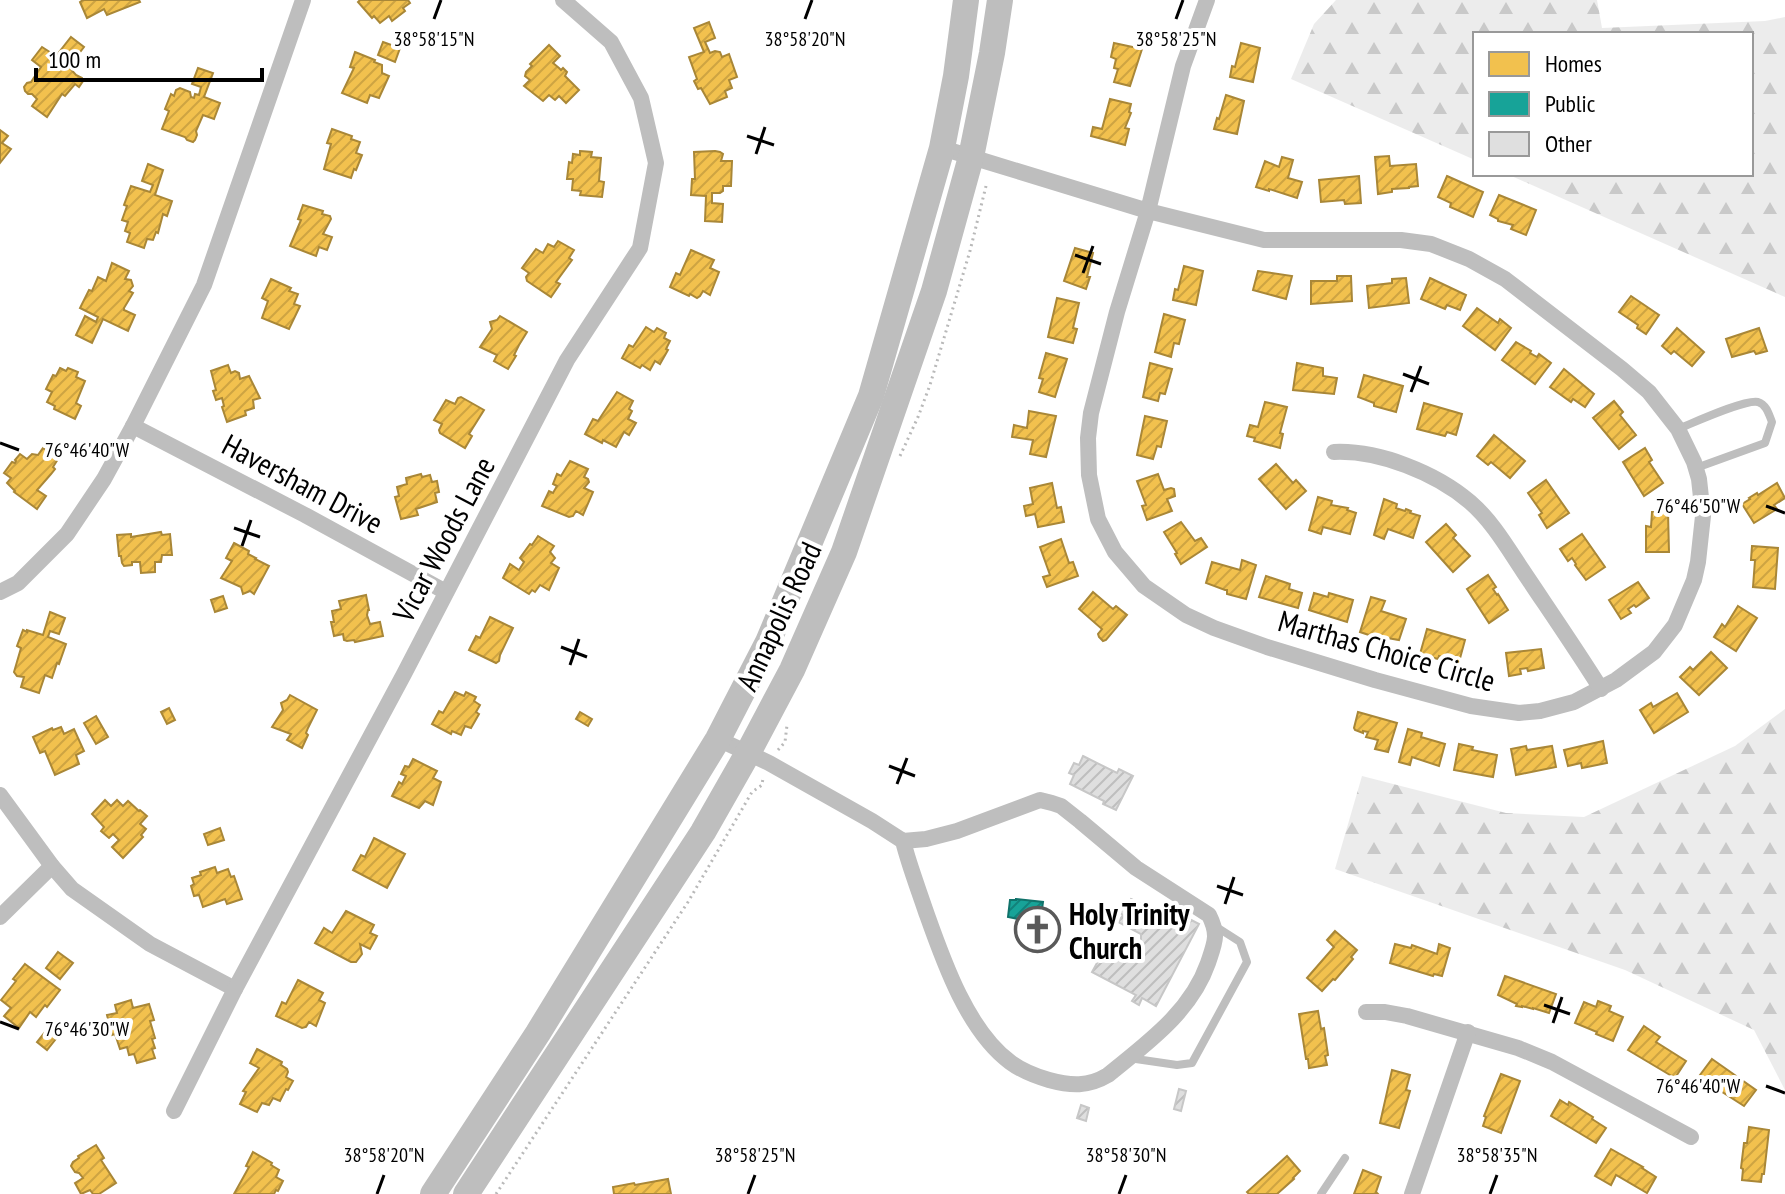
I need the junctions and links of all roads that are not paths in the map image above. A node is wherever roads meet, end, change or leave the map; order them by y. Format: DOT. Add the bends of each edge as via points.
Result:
graph roads {
  1 [pos="303,0"];
  2 [pos="563,0"];
  3 [pos="966,0"];
  4 [pos="1000,0"];
  5 [pos="1207,0"];
  6 [pos="942,148"];
  7 [pos="971,157"];
  8 [pos="1148,211"];
  9 [pos="133,426"];
  10 [pos="1678,429"];
  11 [pos="1334,452"];
  12 [pos="1696,469"];
  13 [pos="0,592"];
  14 [pos="446,592"];
  15 [pos="1601,689"];
  16 [pos="718,739"];
  17 [pos="748,753"];
  18 [pos="0,795"];
  19 [pos="903,841"];
  20 [pos="52,866"];
  21 [pos="0,917"];
  22 [pos="1214,925"];
  23 [pos="235,989"];
  24 [pos="1366,1012"];
  25 [pos="1468,1032"];
  26 [pos="1129,1058"];
  27 [pos="174,1111"];
  28 [pos="1691,1137"];
  29 [pos="1345,1158"];
  30 [pos="433,1194"];
  31 [pos="466,1194"];
  32 [pos="1321,1194"];
  33 [pos="1412,1194"];
  1 -- 9 [label="street" via="204,285"];
  2 -- 14 [label="street, Vicar Woods Lane" via="611,42 641,98 656,163 640,248 567,360"];
  3 -- 6 [label="main road, Annapolis Road"];
  4 -- 7 [label="main road, Annapolis Road"];
  5 -- 8 [label="street" via="1183,66"];
  6 -- 7 [label="street, Marthas Choice Circle"];
  6 -- 16 [label="main road, Annapolis Road" via="871,396 768,642"];
  7 -- 8 [label="street, Marthas Choice Circle"];
  7 -- 17 [label="main road, Annapolis Road" via="934,291 844,552"];
  8 -- 10 [label="street, Marthas Choice Circle" via="1264,240 1410,240 1460,255 1505,279 1622,369 1649,392"];
  8 -- 15 [label="street, Marthas Choice Circle" via="1102,366 1088,446 1098,519 1115,552 1144,586 1186,615 1228,633 1471,706 1540,711"];
  9 -- 13 [label="street" via="67,534 18,583"];
  9 -- 14 [label="street, Haversham Drive"];
  10 -- 12 [label="street, Marthas Choice Circle"];
  10 -- 12 [label="lane" via="1746,402 1767,408 1772,422 1765,443"];
  11 -- 15 [label="street" via="1392,461 1450,487 1473,504"];
  12 -- 15 [label="street, Marthas Choice Circle" via="1702,541 1682,612 1654,652"];
  14 -- 23 [label="street, Vicar Woods Lane"];
  16 -- 17 [label="street"];
  16 -- 30 [label="main road, Annapolis Road"];
  17 -- 19 [label="street"];
  17 -- 31 [label="main road, Annapolis Road" via="703,832"];
  18 -- 20 [label="street"];
  19 -- 22 [label="street" via="957,831 1040,800 1052,803 1136,868 1209,915"];
  19 -- 26 [label="street" via="954,984 970,1014 1009,1061 1031,1074 1084,1085 1097,1082"];
  20 -- 21 [label="street"];
  20 -- 23 [label="street" via="72,889 150,944"];
  22 -- 26 [label="street" via="1213,950 1194,993 1169,1024"];
  22 -- 26 [label="lane" via="1240,942 1247,962 1192,1063"];
  23 -- 27 [label="street, Vicar Woods Lane"];
  24 -- 25 [label="street"];
  25 -- 28 [label="street" via="1552,1062"];
  25 -- 33 [label="street"];
  29 -- 32 [label="lane"];
}
